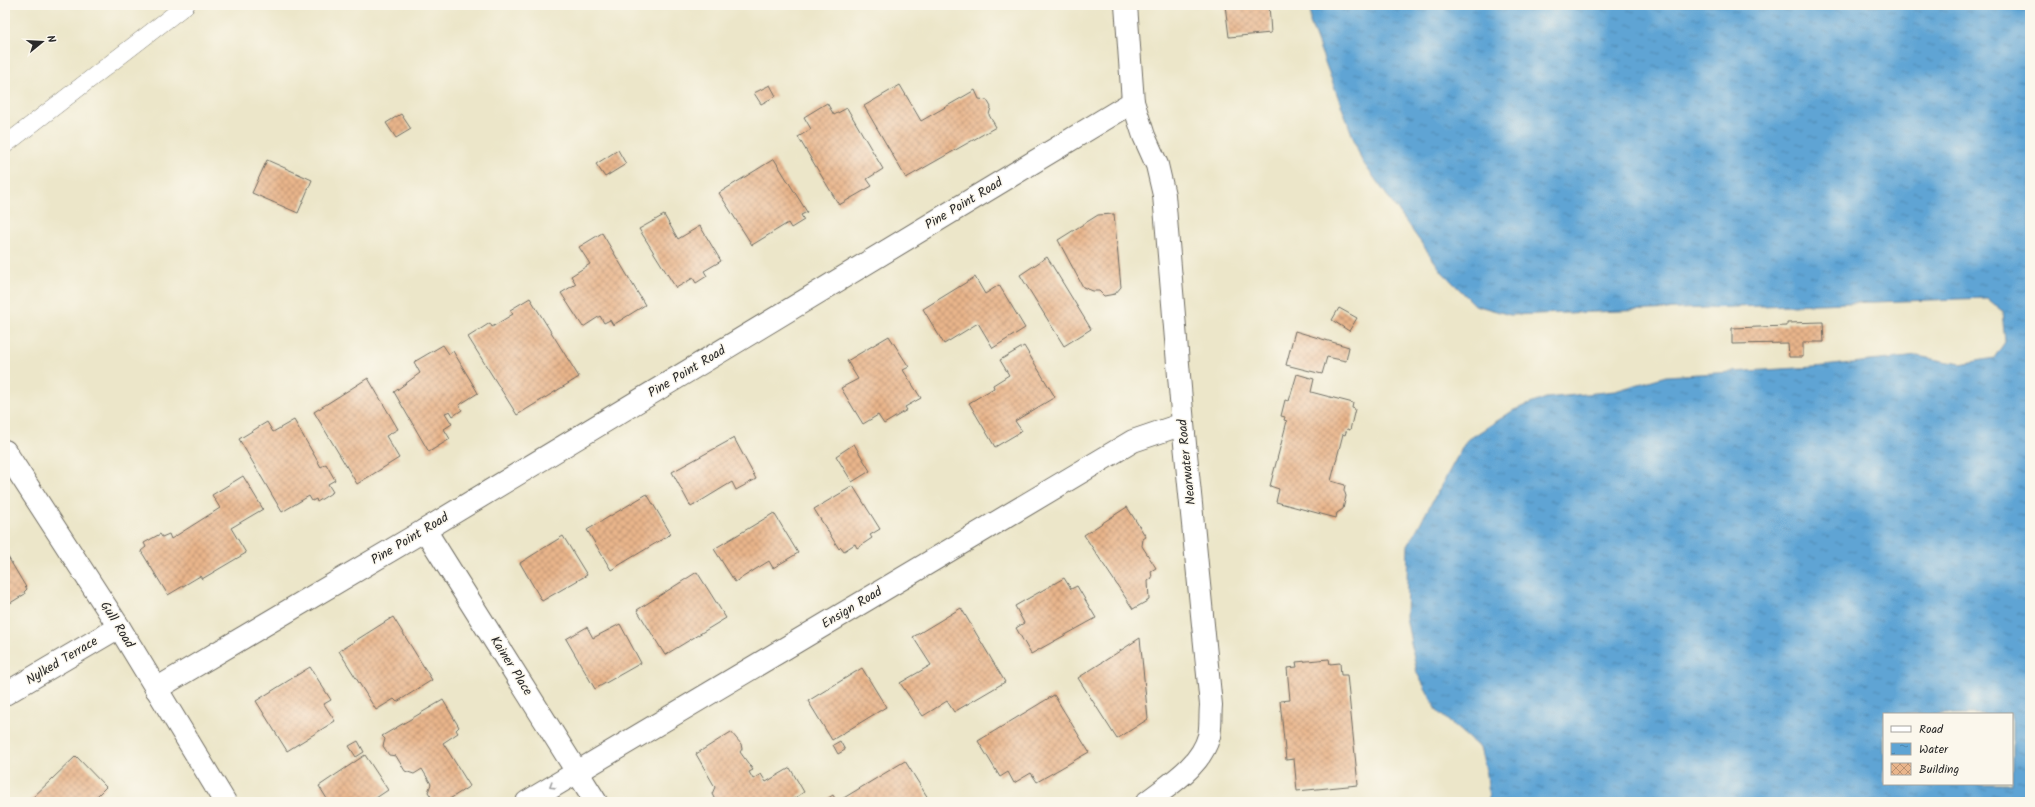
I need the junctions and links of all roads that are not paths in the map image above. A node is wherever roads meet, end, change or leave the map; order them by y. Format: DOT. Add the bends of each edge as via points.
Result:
graph roads {
  1 [pos="186,5"];
  2 [pos="1126,5"];
  3 [pos="1133,102"];
  4 [pos="5,145"];
  5 [pos="1183,424"];
  6 [pos="5,451"];
  7 [pos="425,530"];
  8 [pos="119,627"];
  9 [pos="156,689"];
  10 [pos="5,694"];
  11 [pos="578,771"];
  12 [pos="225,802"];
  13 [pos="527,802"];
  14 [pos="596,802"];
  15 [pos="1147,802"];
  1 -- 4 [label="lane"];
  2 -- 3 [label="street"];
  3 -- 5 [label="street, Nearwater Road" via="1157,165 1164,195"];
  3 -- 7 [label="street, Pine Point Road"];
  5 -- 11 [label="street, Ensign Road" via="1133,441"];
  5 -- 15 [label="street, Nearwater Road" via="1211,705 1209,736 1203,750 1188,770"];
  6 -- 8 [label="street, Gull Road"];
  7 -- 9 [label="street, Pine Point Road"];
  7 -- 11 [label="street, Kainer Place"];
  8 -- 9 [label="street, Gull Road"];
  8 -- 10 [label="street, Nylked Terrace"];
  9 -- 12 [label="street, Gull Road"];
  11 -- 13 [label="street, Ensign Road, one-way"];
  11 -- 14 [label="street, Kainer Place"];
}
